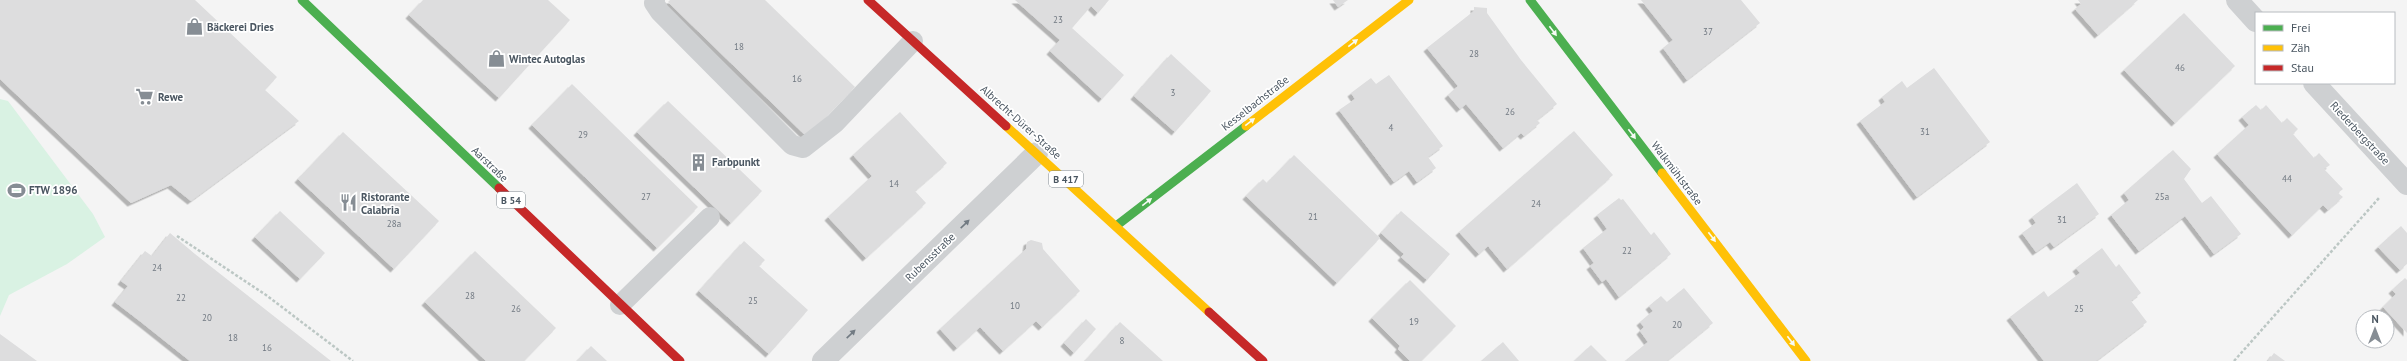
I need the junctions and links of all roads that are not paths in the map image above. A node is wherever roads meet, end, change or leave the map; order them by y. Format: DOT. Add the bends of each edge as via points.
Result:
graph roads {
  1 [pos="302,0"];
  2 [pos="655,0"];
  3 [pos="868,0"];
  4 [pos="1409,0"];
  5 [pos="1530,0"];
  6 [pos="2237,0"];
  7 [pos="2255,19"];
  8 [pos="913,41"];
  9 [pos="2315,84"];
  10 [pos="1037,153"];
  11 [pos="2403,180"];
  12 [pos="710,217"];
  13 [pos="1116,226"];
  14 [pos="620,304"];
  15 [pos="680,361"];
  16 [pos="823,361"];
  17 [pos="1263,361"];
  18 [pos="1806,361"];
  1 -- 14 [label="main road, Aarstraße / B 54"];
  2 -- 8 [label="lane" via="654,3 660,12 792,145 803,148 835,123"];
  3 -- 8 [label="main road, Albrecht-Dürer-Straße / B 417"];
  13 -- 4 [label="main road, Kesselbachstraße, one-way"];
  5 -- 18 [label="main road, Walkmühlstraße, one-way"];
  6 -- 7 [label="street"];
  8 -- 10 [label="main road, Albrecht-Dürer-Straße / B 417"];
  9 -- 11 [label="street, Riederbergstraße"];
  10 -- 13 [label="main road, Albrecht-Dürer-Straße / B 417"];
  16 -- 10 [label="street, Rubensstraße, one-way"];
  12 -- 14 [label="lane"];
  13 -- 17 [label="main road, Albrecht-Dürer-Straße / B 417"];
  14 -- 15 [label="main road, Aarstraße / B 54"];
}
